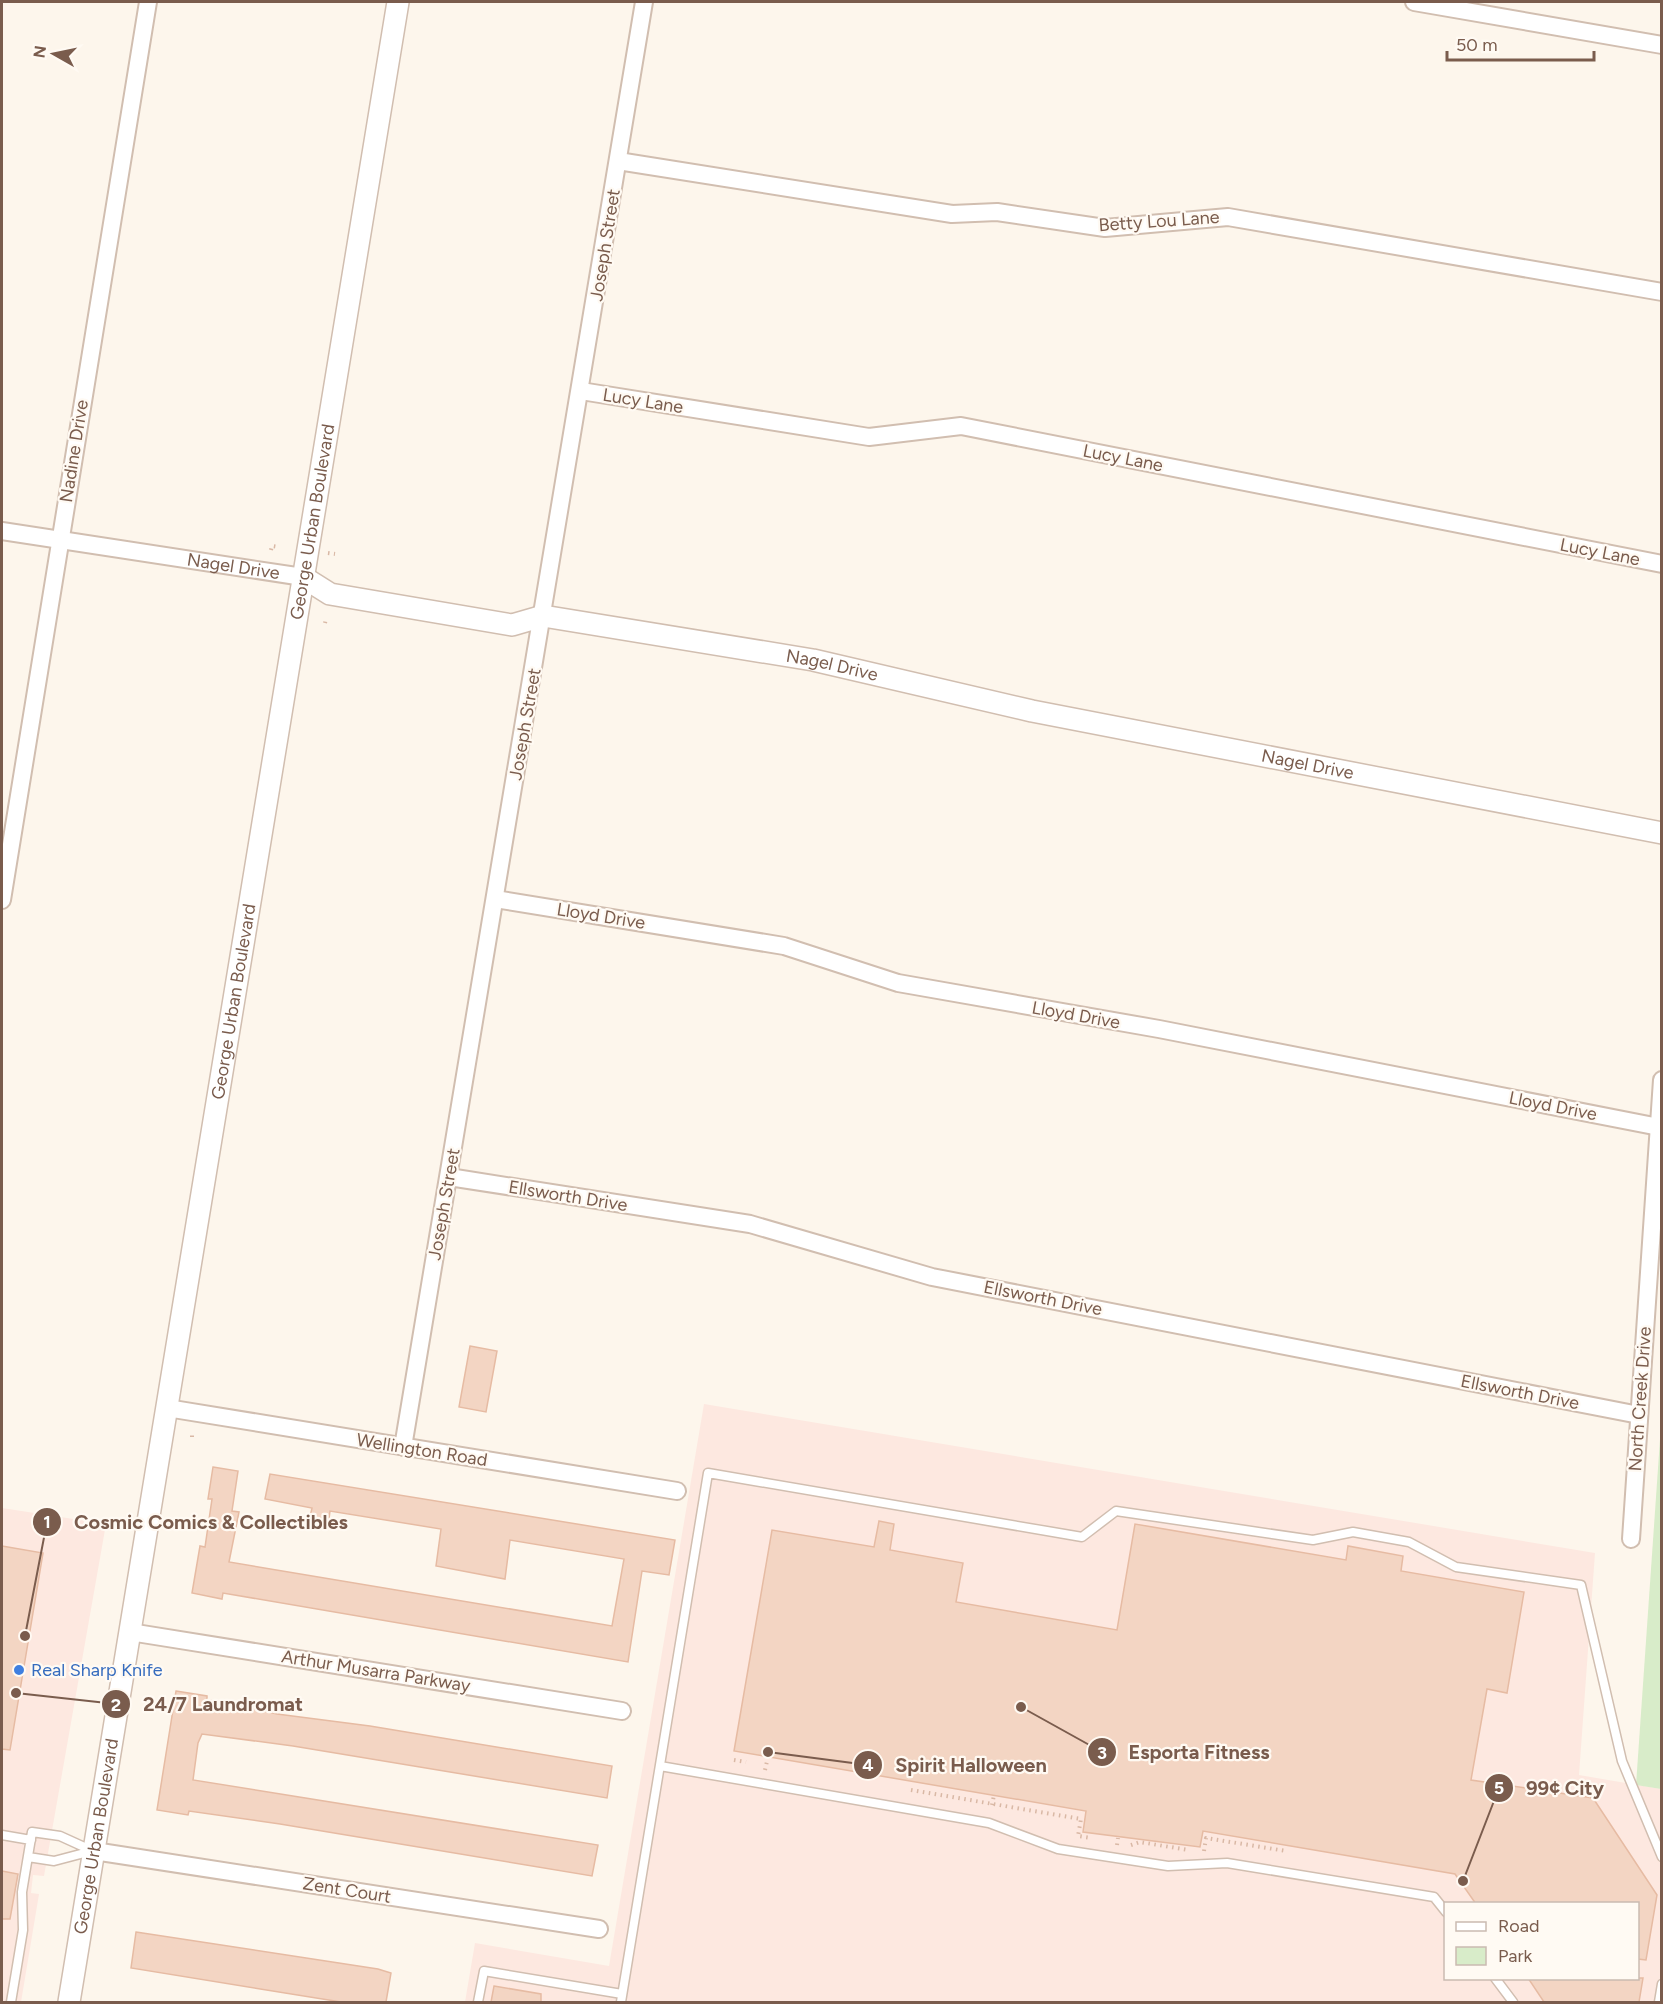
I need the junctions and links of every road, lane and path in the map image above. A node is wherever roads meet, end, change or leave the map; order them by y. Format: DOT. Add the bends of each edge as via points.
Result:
graph roads {
  1 [pos="148,2"];
  2 [pos="398,2"];
  3 [pos="644,2"];
  4 [pos="1414,2"];
  5 [pos="1662,45"];
  6 [pos="618,161"];
  7 [pos="1662,292"];
  8 [pos="581,391"];
  9 [pos="2,531"];
  10 [pos="59,540"];
  11 [pos="278,547"];
  12 [pos="272,550"];
  13 [pos="328,553"];
  14 [pos="335,554"];
  15 [pos="1662,564"];
  16 [pos="303,577"];
  17 [pos="543,616"];
  18 [pos="1662,833"];
  19 [pos="495,899"];
  20 [pos="2,900"];
  21 [pos="1662,1080"];
  22 [pos="1659,1127"];
  23 [pos="448,1177"];
  24 [pos="166,1408"];
  25 [pos="1639,1415"];
  26 [pos="402,1447"];
  27 [pos="677,1491"];
  28 [pos="1631,1539"];
  29 [pos="130,1632"];
  30 [pos="622,1711"];
  31 [pos="768,1757"];
  32 [pos="734,1760"];
  33 [pos="746,1762"];
  34 [pos="660,1766"];
  35 [pos="765,1770"];
  36 [pos="911,1790"];
  37 [pos="994,1795"];
  38 [pos="992,1806"];
  39 [pos="2,1835"];
  40 [pos="31,1836"];
  41 [pos="1098,1839"];
  42 [pos="1108,1841"];
  43 [pos="94,1851"];
  44 [pos="1286,1851"];
  45 [pos="28,1857"];
  46 [pos="1662,1857"];
  47 [pos="1444,1910"];
  48 [pos="599,1929"];
  49 [pos="1496,1980"];
  50 [pos="1662,1984"];
  51 [pos="622,1998"];
  52 [pos="11,2002"];
  53 [pos="69,2002"];
  54 [pos="478,2002"];
  55 [pos="1513,2002"];
  56 [pos="1659,2002"];
  1 -- 10 [label="street, Nadine Drive"];
  2 -- 16 [label="street, George Urban Boulevard"];
  3 -- 6 [label="street, Joseph Street"];
  4 -- 5 [label="street"];
  6 -- 7 [label="street, Betty Lou Lane" via="951,214 997,212 1105,228 1228,217"];
  6 -- 8 [label="street, Joseph Street"];
  8 -- 15 [label="street, Lucy Lane" via="869,437 961,426"];
  8 -- 17 [label="street, Joseph Street"];
  9 -- 10 [label="street, Nagel Drive"];
  10 -- 16 [label="street, Nagel Drive"];
  10 -- 20 [label="street, Nadine Drive"];
  11 -- 12 [label="path" via="272,546"];
  13 -- 14 [label="path"];
  16 -- 17 [label="street, Nagel Drive" via="330,594 512,625"];
  16 -- 24 [label="street, George Urban Boulevard"];
  17 -- 18 [label="street, Nagel Drive" via="813,660 1043,713"];
  17 -- 19 [label="street, Joseph Street"];
  19 -- 22 [label="street, Lloyd Drive" via="784,946 898,983 1159,1029"];
  19 -- 23 [label="street, Joseph Street"];
  21 -- 22 [label="street, North Creek Drive"];
  22 -- 25 [label="street, North Creek Drive"];
  23 -- 25 [label="street, Ellsworth Drive" via="750,1224 933,1277"];
  23 -- 26 [label="street, Joseph Street"];
  24 -- 26 [label="street, Wellington Road"];
  24 -- 29 [label="street, George Urban Boulevard"];
  25 -- 28 [label="street, North Creek Drive"];
  26 -- 27 [label="street, Wellington Road"];
  29 -- 30 [label="street, Arthur Musarra Parkway"];
  29 -- 43 [label="street, George Urban Boulevard"];
  31 -- 35 [label="path"];
  32 -- 33 [label="path"];
  34 -- 46 [label="lane" via="708,1473 1082,1537 1116,1511 1313,1540 1353,1533 1409,1542 1456,1567 1581,1586 1622,1761"];
  34 -- 47 [label="lane" via="989,1822 1058,1849 1168,1866 1227,1863 1434,1897"];
  34 -- 51 [label="lane"];
  36 -- 38 [label="path"];
  37 -- 38 [label="path"];
  38 -- 41 [label="path" via="1081,1819 1078,1836"];
  39 -- 40 [label="lane"];
  40 -- 43 [label="lane" via="60,1836"];
  40 -- 45 [label="lane"];
  42 -- 44 [label="path" via="1203,1852 1206,1838"];
  43 -- 45 [label="lane" via="54,1861"];
  43 -- 48 [label="street, Zent Court"];
  43 -- 53 [label="street, George Urban Boulevard"];
  45 -- 52 [label="lane" via="22,1892 23,1930"];
  49 -- 55 [label="lane"];
  50 -- 56 [label="lane"];
  51 -- 54 [label="lane" via="484,1971"];
}
